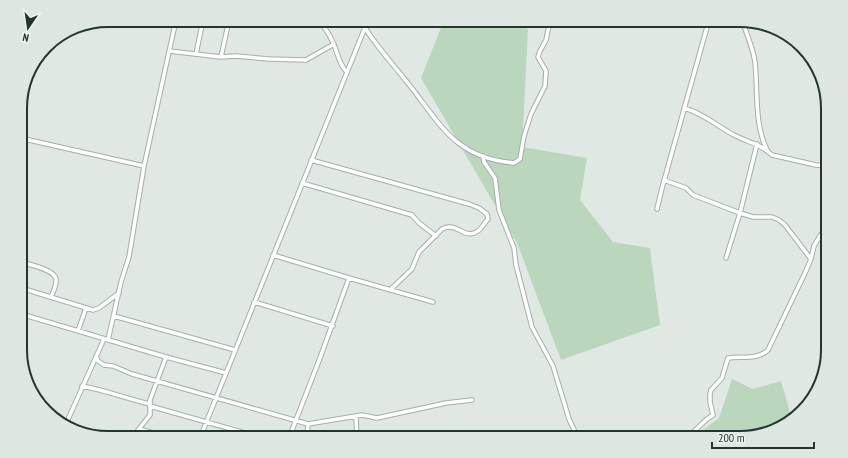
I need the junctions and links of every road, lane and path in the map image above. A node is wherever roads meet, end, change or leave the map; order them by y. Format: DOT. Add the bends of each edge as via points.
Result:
graph roads {
  1 [pos="174,27"];
  2 [pos="202,27"];
  3 [pos="227,27"];
  4 [pos="324,27"];
  5 [pos="364,27"];
  6 [pos="365,27"];
  7 [pos="549,27"];
  8 [pos="707,27"];
  9 [pos="745,27"];
  10 [pos="334,44"];
  11 [pos="169,51"];
  12 [pos="196,54"];
  13 [pos="221,57"];
  14 [pos="346,71"];
  15 [pos="684,108"];
  16 [pos="27,140"];
  17 [pos="757,144"];
  18 [pos="767,150"];
  19 [pos="483,156"];
  20 [pos="311,160"];
  21 [pos="821,165"];
  22 [pos="144,166"];
  23 [pos="664,180"];
  24 [pos="302,183"];
  25 [pos="657,209"];
  26 [pos="740,213"];
  27 [pos="821,235"];
  28 [pos="436,236"];
  29 [pos="273,255"];
  30 [pos="726,258"];
  31 [pos="811,259"];
  32 [pos="27,264"];
  33 [pos="349,278"];
  34 [pos="27,290"];
  35 [pos="390,290"];
  36 [pos="119,293"];
  37 [pos="51,297"];
  38 [pos="254,302"];
  39 [pos="433,302"];
  40 [pos="86,308"];
  41 [pos="27,316"];
  42 [pos="114,316"];
  43 [pos="332,326"];
  44 [pos="78,331"];
  45 [pos="106,339"];
  46 [pos="235,350"];
  47 [pos="96,356"];
  48 [pos="166,357"];
  49 [pos="226,373"];
  50 [pos="158,381"];
  51 [pos="82,386"];
  52 [pos="216,398"];
  53 [pos="472,400"];
  54 [pos="150,405"];
  55 [pos="356,416"];
  56 [pos="68,420"];
  57 [pos="295,420"];
  58 [pos="206,422"];
  59 [pos="308,424"];
  60 [pos="139,429"];
  61 [pos="146,431"];
  62 [pos="203,431"];
  63 [pos="239,431"];
  64 [pos="291,431"];
  65 [pos="308,431"];
  66 [pos="356,431"];
  67 [pos="575,431"];
  68 [pos="695,431"];
  1 -- 11 [label="street"];
  2 -- 12 [label="street"];
  3 -- 13 [label="street"];
  4 -- 10 [label="street"];
  5 -- 14 [label="street"];
  6 -- 19 [label="street" via="437,122 468,151"];
  7 -- 19 [label="street" via="538,57 546,71 545,86 531,114 520,159 510,162"];
  8 -- 15 [label="street"];
  9 -- 18 [label="street" via="755,60 759,120"];
  10 -- 13 [label="street" via="306,60"];
  10 -- 14 [label="street" via="342,67"];
  11 -- 12 [label="street"];
  11 -- 22 [label="street"];
  12 -- 13 [label="street"];
  14 -- 20 [label="street"];
  15 -- 17 [label="street" via="692,110 734,135"];
  15 -- 23 [label="street"];
  16 -- 22 [label="street"];
  17 -- 18 [label="street"];
  17 -- 26 [label="street"];
  18 -- 21 [label="street" via="772,155 785,159"];
  19 -- 67 [label="street" via="495,178 499,210 514,248 532,327 553,366"];
  20 -- 24 [label="street"];
  20 -- 28 [label="street" via="469,204 488,214 488,218 476,232 468,234 453,227 442,229"];
  22 -- 36 [label="street" via="129,257"];
  23 -- 25 [label="street"];
  23 -- 26 [label="street" via="681,185 693,194"];
  24 -- 28 [label="street" via="412,215"];
  24 -- 29 [label="street"];
  26 -- 30 [label="street"];
  26 -- 31 [label="street" via="779,220"];
  27 -- 31 [label="street" via="814,246"];
  28 -- 35 [label="street" via="419,252 412,269"];
  29 -- 33 [label="street"];
  29 -- 38 [label="street"];
  31 -- 68 [label="street" via="768,350 758,356 728,358 722,378 711,390 713,414"];
  32 -- 37 [label="street" via="54,274 56,283"];
  33 -- 35 [label="street"];
  33 -- 43 [label="street"];
  34 -- 37 [label="street"];
  35 -- 39 [label="street"];
  36 -- 40 [label="street" via="99,308"];
  36 -- 42 [label="street"];
  37 -- 40 [label="street"];
  38 -- 43 [label="street"];
  38 -- 46 [label="street"];
  40 -- 44 [label="street"];
  41 -- 44 [label="street"];
  42 -- 45 [label="street"];
  42 -- 46 [label="street"];
  43 -- 57 [label="street"];
  44 -- 45 [label="street"];
  45 -- 47 [label="street"];
  45 -- 48 [label="street"];
  46 -- 49 [label="street"];
  47 -- 50 [label="street" via="104,365"];
  47 -- 51 [label="street"];
  48 -- 49 [label="street"];
  48 -- 50 [label="street"];
  49 -- 52 [label="street"];
  50 -- 52 [label="street"];
  50 -- 54 [label="street"];
  51 -- 54 [label="street"];
  51 -- 56 [label="street"];
  52 -- 57 [label="street"];
  52 -- 58 [label="street"];
  53 -- 55 [label="street" via="377,418"];
  54 -- 58 [label="street"];
  54 -- 60 [label="street" via="150,415"];
  55 -- 59 [label="street"];
  55 -- 66 [label="street"];
  57 -- 59 [label="street"];
  57 -- 64 [label="street"];
  58 -- 62 [label="street"];
  58 -- 63 [label="street"];
  59 -- 65 [label="street"];
  60 -- 61 [label="street"];
}
